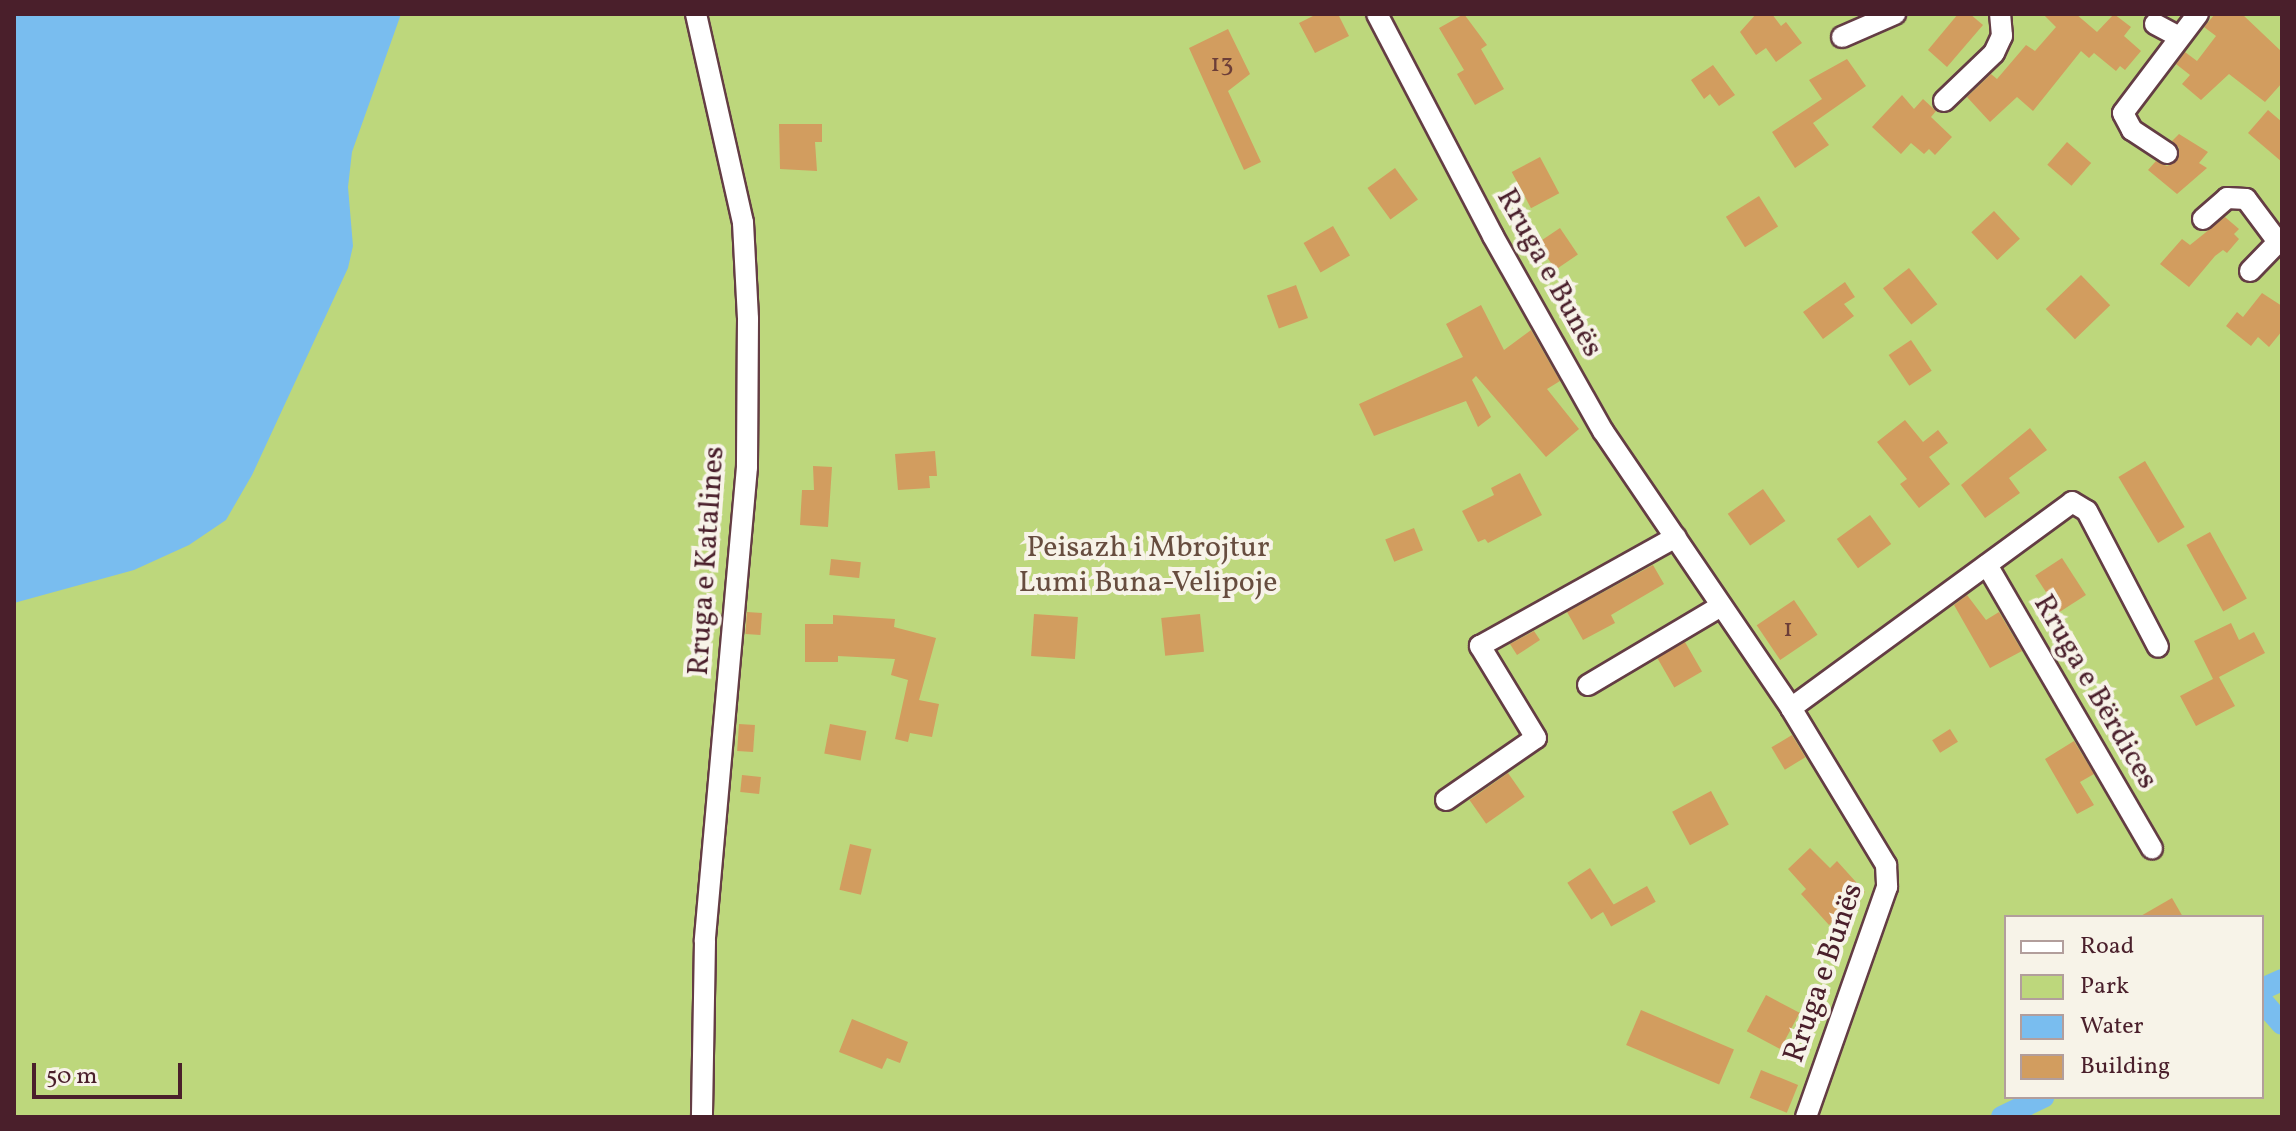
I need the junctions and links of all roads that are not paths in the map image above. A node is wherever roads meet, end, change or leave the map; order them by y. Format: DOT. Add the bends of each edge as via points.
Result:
graph roads {
  1 [pos="696,14"];
  2 [pos="1895,14"];
  3 [pos="2000,14"];
  4 [pos="2198,14"];
  5 [pos="1387,19"];
  6 [pos="2155,24"];
  7 [pos="2178,36"];
  8 [pos="1842,37"];
  9 [pos="1944,101"];
  10 [pos="2167,153"];
  11 [pos="2203,219"];
  12 [pos="2280,240"];
  13 [pos="2250,271"];
  14 [pos="1676,537"];
  15 [pos="1987,565"];
  16 [pos="1721,606"];
  17 [pos="2158,647"];
  18 [pos="1588,685"];
  19 [pos="1791,708"];
  20 [pos="1446,800"];
  21 [pos="2152,849"];
  22 [pos="702,1117"];
  23 [pos="1806,1117"];
  1 -- 22 [label="street, Rruga e Katalines" via="743,223 748,319 747,467 705,941"];
  2 -- 8 [label="street"];
  3 -- 9 [label="street" via="2002,36 1994,53"];
  4 -- 7 [label="street"];
  5 -- 14 [label="street, Rruga e Bunës" via="1493,236 1595,417"];
  6 -- 7 [label="street"];
  7 -- 10 [label="street" via="2123,113 2132,130"];
  11 -- 12 [label="street" via="2227,198 2246,199"];
  12 -- 13 [label="street"];
  14 -- 16 [label="street, Rruga e Bunës"];
  14 -- 20 [label="street" via="1480,646 1536,738"];
  15 -- 17 [label="street" via="2072,502 2080,505"];
  15 -- 19 [label="street"];
  15 -- 21 [label="street, Rruga e Bërdices"];
  16 -- 18 [label="street"];
  16 -- 19 [label="street, Rruga e Bunës"];
  19 -- 23 [label="street, Rruga e Bunës" via="1886,865 1887,887"];
}
